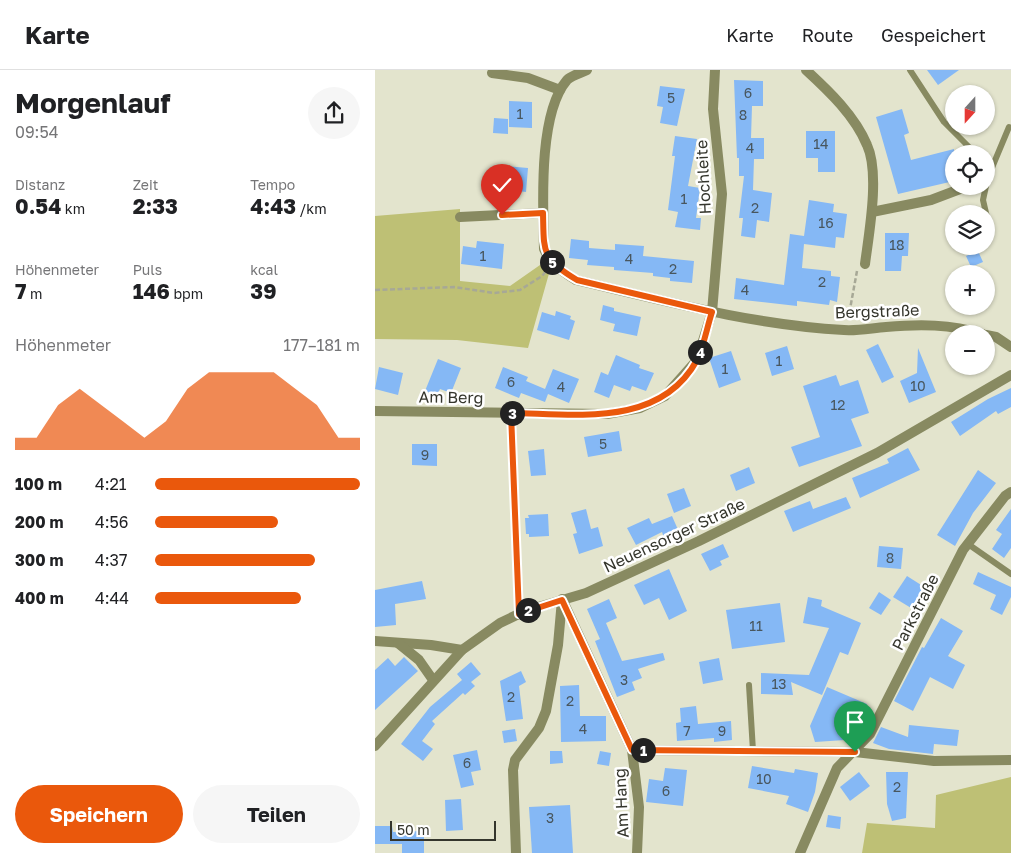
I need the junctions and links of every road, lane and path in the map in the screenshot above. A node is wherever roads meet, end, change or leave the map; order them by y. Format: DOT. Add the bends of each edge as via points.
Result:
graph roads {
  1 [pos="587,70"];
  2 [pos="715,70"];
  3 [pos="807,70"];
  4 [pos="910,70"];
  5 [pos="492,73"];
  6 [pos="560,90"];
  7 [pos="1009,127"];
  8 [pos="967,145"];
  9 [pos="995,162"];
  10 [pos="945,195"];
  11 [pos="872,212"];
  12 [pos="543,213"];
  13 [pos="460,217"];
  14 [pos="552,262"];
  15 [pos="865,264"];
  16 [pos="375,290"];
  17 [pos="712,312"];
  18 [pos="945,325"];
  19 [pos="846,330"];
  20 [pos="995,337"];
  21 [pos="1011,347"];
  22 [pos="1011,376"];
  23 [pos="375,411"];
  24 [pos="511,413"];
  25 [pos="1011,492"];
  26 [pos="968,544"];
  27 [pos="1011,574"];
  28 [pos="562,600"];
  29 [pos="519,614"];
  30 [pos="375,641"];
  31 [pos="398,643"];
  32 [pos="462,650"];
  33 [pos="433,680"];
  34 [pos="749,684"];
  35 [pos="375,746"];
  36 [pos="632,750"];
  37 [pos="753,751"];
  38 [pos="855,752"];
  39 [pos="1011,760"];
  40 [pos="516,853"];
  41 [pos="637,853"];
  42 [pos="800,853"];
  1 -- 6 [label="street" via="568,78"];
  2 -- 17 [label="street, Hochleite" via="713,109 722,194"];
  3 -- 11 [label="street" via="843,109 868,146"];
  4 -- 8 [label="lane" via="943,122"];
  5 -- 6 [label="street" via="528,78"];
  6 -- 12 [label="street" via="546,143"];
  7 -- 9 [label="lane"];
  10 -- 11 [label="street"];
  11 -- 15 [label="street"];
  12 -- 13 [label="street"];
  12 -- 14 [label="street" via="544,248"];
  14 -- 16 [label="path" via="543,276 520,290 494,293 454,287"];
  14 -- 17 [label="street, Bergstraße" via="577,280"];
  15 -- 19 [label="path" via="858,268"];
  17 -- 19 [label="street, Bergstraße"];
  17 -- 24 [label="street, Am Berg" via="697,360 665,396 640,408 607,414"];
  18 -- 19 [label="street, Bergstraße"];
  20 -- 21 [label="street, Bergstraße"];
  22 -- 28 [label="street, Neuensorger Straße" via="840,472 595,589"];
  23 -- 24 [label="street, Am Berg"];
  24 -- 29 [label="path"];
  25 -- 26 [label="street, Parkstraße"];
  26 -- 27 [label="lane"];
  26 -- 38 [label="street, Parkstraße" via="870,734"];
  28 -- 29 [label="street, Neuensorger Straße"];
  28 -- 36 [label="street, Am Hang"];
  28 -- 40 [label="street" via="558,645 545,711 539,728 515,760 513,770"];
  29 -- 32 [label="street, Neuensorger Straße" via="500,623"];
  30 -- 31 [label="street"];
  31 -- 32 [label="street"];
  31 -- 33 [label="street" via="419,660"];
  32 -- 33 [label="street, Neuensorger Straße"];
  33 -- 35 [label="street, Neuensorger Straße"];
  34 -- 37 [label="lane"];
  36 -- 37 [label="street"];
  36 -- 41 [label="street, Am Hang" via="639,807"];
  37 -- 38 [label="street"];
  38 -- 39 [label="street" via="934,761"];
  38 -- 42 [label="street, Parkstraße" via="837,768"];
}
